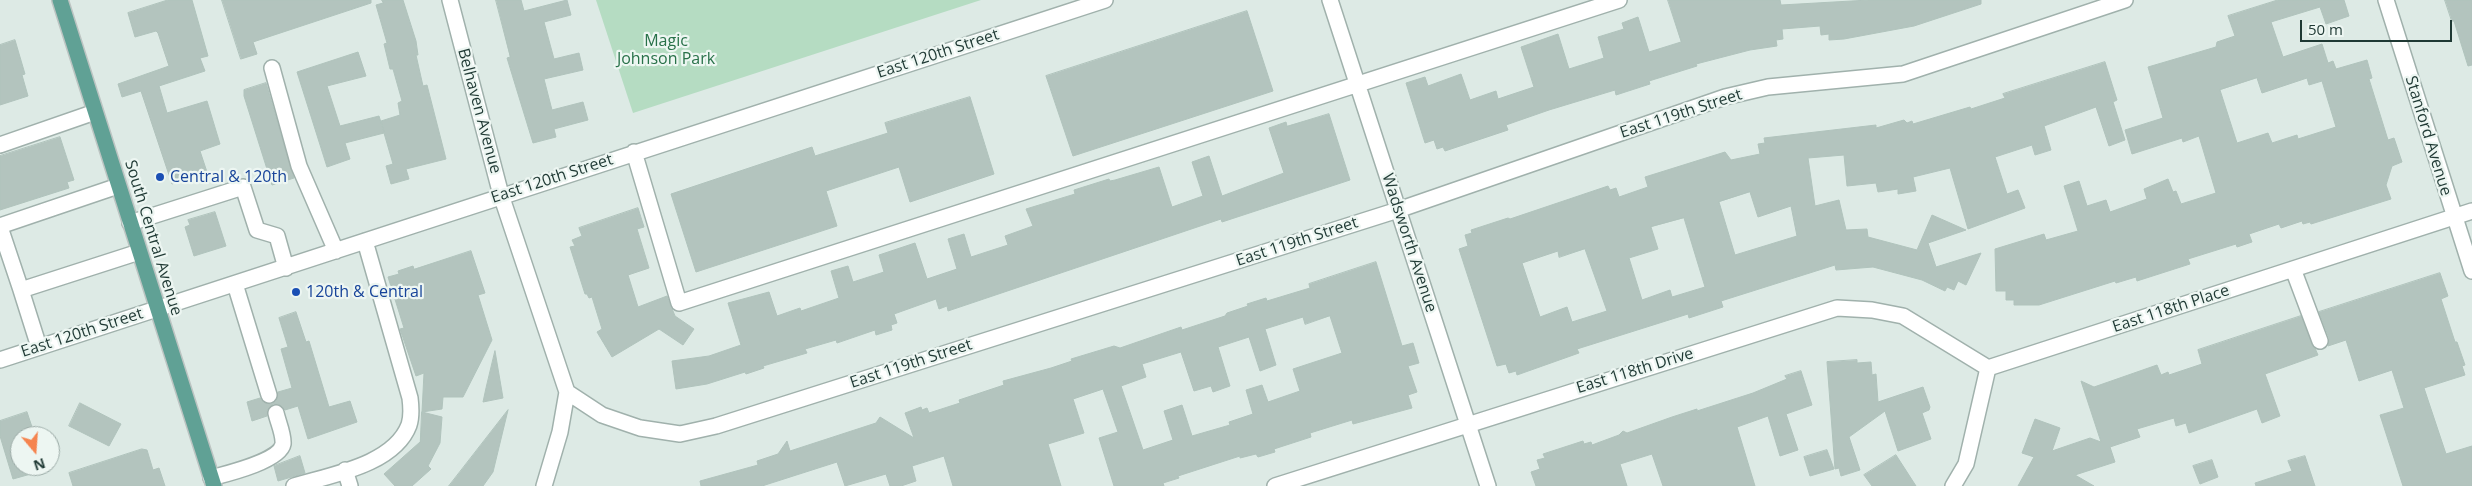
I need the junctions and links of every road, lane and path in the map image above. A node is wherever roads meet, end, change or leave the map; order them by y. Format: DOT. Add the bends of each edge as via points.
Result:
graph roads {
  1 [pos="60,0"];
  2 [pos="450,0"];
  3 [pos="1105,0"];
  4 [pos="1330,0"];
  5 [pos="1619,0"];
  6 [pos="2125,0"];
  7 [pos="2386,0"];
  8 [pos="272,68"];
  9 [pos="1357,85"];
  10 [pos="95,112"];
  11 [pos="0,145"];
  12 [pos="634,152"];
  13 [pos="118,186"];
  14 [pos="501,196"];
  15 [pos="1398,210"];
  16 [pos="2472,211"];
  17 [pos="2453,217"];
  18 [pos="130,223"];
  19 [pos="0,226"];
  20 [pos="365,242"];
  21 [pos="336,251"];
  22 [pos="139,252"];
  23 [pos="286,268"];
  24 [pos="2293,269"];
  25 [pos="2472,271"];
  26 [pos="235,284"];
  27 [pos="21,290"];
  28 [pos="156,309"];
  29 [pos="2320,341"];
  30 [pos="39,347"];
  31 [pos="0,360"];
  32 [pos="1988,368"];
  33 [pos="567,392"];
  34 [pos="269,395"];
  35 [pos="276,413"];
  36 [pos="1468,424"];
  37 [pos="345,470"];
  38 [pos="212,482"];
  39 [pos="294,486"];
  40 [pos="350,486"];
  41 [pos="544,486"];
  42 [pos="1275,486"];
  43 [pos="1488,486"];
  44 [pos="1953,486"];
  1 -- 10 [label="main road, South Central Avenue"];
  2 -- 14 [label="street, Belhaven Avenue"];
  3 -- 12 [label="street, East 120th Street"];
  4 -- 9 [label="street, Wadsworth Avenue"];
  5 -- 9 [label="street"];
  6 -- 15 [label="street, East 119th Street" via="1903,74 1768,87 1725,98"];
  7 -- 17 [label="street, Stanford Avenue"];
  8 -- 21 [label="street" via="299,166"];
  9 -- 12 [label="street" via="679,303"];
  9 -- 15 [label="street, Wadsworth Avenue"];
  10 -- 11 [label="street"];
  10 -- 13 [label="main road, South Central Avenue"];
  12 -- 14 [label="street, East 120th Street"];
  13 -- 18 [label="main road, South Central Avenue"];
  13 -- 19 [label="street"];
  14 -- 20 [label="street, East 120th Street"];
  14 -- 33 [label="street, Belhaven Avenue"];
  15 -- 33 [label="street, East 119th Street" via="716,426 680,434 640,428 602,415"];
  15 -- 36 [label="street, Wadsworth Avenue"];
  16 -- 17 [label="street, East 118th Place"];
  17 -- 24 [label="street, East 118th Place"];
  17 -- 25 [label="street, Stanford Avenue"];
  18 -- 22 [label="main road, South Central Avenue"];
  18 -- 23 [label="street" via="243,187 257,230 277,236"];
  19 -- 27 [label="street"];
  20 -- 21 [label="street, East 120th Street"];
  20 -- 37 [label="street" via="410,398 411,412 410,423 396,444 366,464"];
  21 -- 23 [label="street, East 120th Street"];
  22 -- 27 [label="street"];
  22 -- 28 [label="main road, South Central Avenue"];
  23 -- 26 [label="street, East 120th Street"];
  24 -- 29 [label="street"];
  24 -- 32 [label="street, East 118th Place"];
  26 -- 28 [label="street, East 120th Street"];
  26 -- 34 [label="street"];
  27 -- 30 [label="street"];
  28 -- 30 [label="street, East 120th Street"];
  28 -- 38 [label="main road, South Central Avenue"];
  30 -- 31 [label="street, East 120th Street"];
  32 -- 36 [label="street, East 118th Drive" via="1902,316 1836,308"];
  32 -- 44 [label="street" via="1966,464"];
  33 -- 41 [label="street" via="560,432"];
  35 -- 38 [label="street" via="283,443 279,452"];
  36 -- 42 [label="street, East 118th Drive"];
  36 -- 43 [label="street, Wadsworth Avenue"];
  37 -- 39 [label="street"];
  37 -- 40 [label="street"];
}
